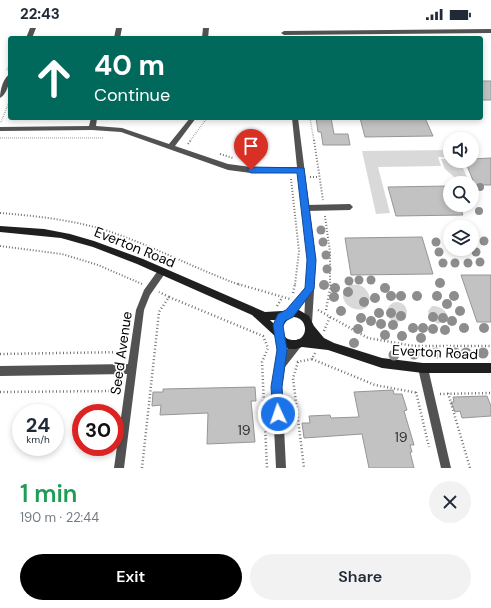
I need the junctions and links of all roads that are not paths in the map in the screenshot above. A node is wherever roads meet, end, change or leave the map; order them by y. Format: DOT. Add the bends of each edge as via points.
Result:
graph roads {
  1 [pos="459,30"];
  2 [pos="491,31"];
  3 [pos="284,33"];
  4 [pos="8,80"];
  5 [pos="0,96"];
  6 [pos="94,120"];
  7 [pos="191,120"];
  8 [pos="295,120"];
  9 [pos="92,128"];
  10 [pos="0,129"];
  11 [pos="171,146"];
  12 [pos="301,170"];
  13 [pos="350,207"];
  14 [pos="306,208"];
  15 [pos="0,229"];
  16 [pos="162,272"];
  17 [pos="310,289"];
  18 [pos="254,312"];
  19 [pos="287,315"];
  20 [pos="309,325"];
  21 [pos="280,336"];
  22 [pos="301,344"];
  23 [pos="332,347"];
  24 [pos="279,366"];
  25 [pos="423,368"];
  26 [pos="491,368"];
  27 [pos="132,369"];
  28 [pos="0,371"];
  29 [pos="119,468"];
  30 [pos="282,468"];
  31 [pos="446,468"];
  1 -- 2 [label="street"];
  1 -- 3 [label="street"];
  4 -- 5 [label="street"];
  6 -- 9 [label="street"];
  7 -- 11 [label="street"];
  8 -- 12 [label="street"];
  9 -- 10 [label="street"];
  9 -- 11 [label="street" via="122,130"];
  11 -- 12 [label="street" via="228,167 251,170"];
  12 -- 14 [label="street"];
  13 -- 14 [label="lane"];
  14 -- 17 [label="street" via="312,260"];
  15 -- 16 [label="street, Everton Road" via="68,237 99,246"];
  16 -- 18 [label="street, Everton Road"];
  16 -- 27 [label="street, Seed Avenue" via="148,287 143,300"];
  17 -- 19 [label="street"];
  17 -- 20 [label="street"];
  18 -- 19 [label="street, Everton Road" via="265,316"];
  18 -- 21 [label="street, Everton Road"];
  19 -- 20 [label="street" via="298,314"];
  19 -- 21 [label="street" via="278,325"];
  20 -- 22 [label="street" via="309,336"];
  20 -- 23 [label="street, Everton Road" via="321,341"];
  21 -- 22 [label="street" via="289,344"];
  21 -- 24 [label="street" via="282,354"];
  22 -- 23 [label="street, Everton Road"];
  22 -- 24 [label="street"];
  23 -- 25 [label="street, Everton Road" via="382,363"];
  24 -- 30 [label="street" via="277,387"];
  25 -- 26 [label="street, Everton Road"];
  25 -- 31 [label="street"];
  27 -- 28 [label="street"];
  27 -- 29 [label="street, Seed Avenue"];
}
